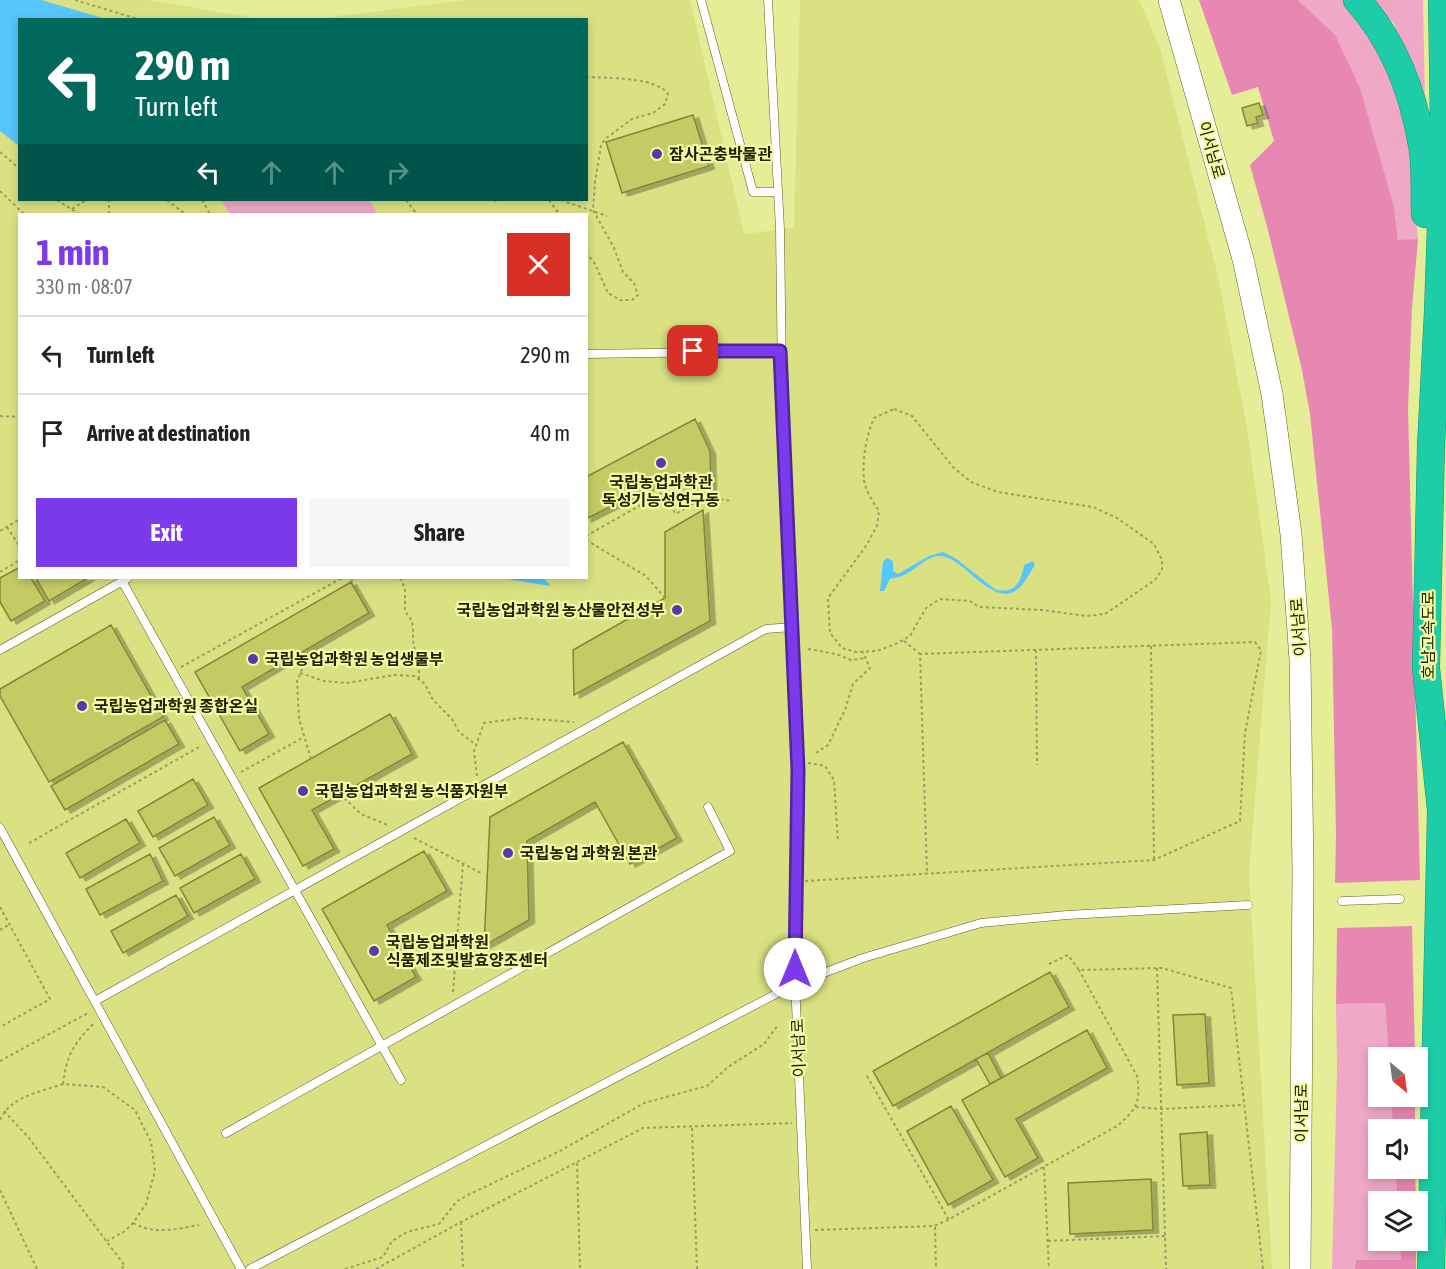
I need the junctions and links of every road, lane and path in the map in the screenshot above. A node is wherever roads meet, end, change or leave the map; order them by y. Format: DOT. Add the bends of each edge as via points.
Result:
graph roads {
  1 [pos="75,0"];
  2 [pos="701,0"];
  3 [pos="768,0"];
  4 [pos="1169,0"];
  5 [pos="1358,0"];
  6 [pos="1442,0"];
  7 [pos="134,18"];
  8 [pos="588,77"];
  9 [pos="0,152"];
  10 [pos="18,167"];
  11 [pos="0,191"];
  12 [pos="777,192"];
  13 [pos="59,201"];
  14 [pos="84,201"];
  15 [pos="168,201"];
  16 [pos="407,201"];
  17 [pos="550,201"];
  18 [pos="564,201"];
  19 [pos="72,209"];
  20 [pos="593,210"];
  21 [pos="23,213"];
  22 [pos="78,213"];
  23 [pos="184,213"];
  24 [pos="416,213"];
  25 [pos="559,213"];
  26 [pos="607,216"];
  27 [pos="588,255"];
  28 [pos="1438,311"];
  29 [pos="780,351"];
  30 [pos="588,354"];
  31 [pos="0,416"];
  32 [pos="18,417"];
  33 [pos="732,501"];
  34 [pos="18,520"];
  35 [pos="7,527"];
  36 [pos="0,531"];
  37 [pos="588,537"];
  38 [pos="588,539"];
  39 [pos="18,544"];
  40 [pos="18,561"];
  41 [pos="0,572"];
  42 [pos="125,579"];
  43 [pos="340,579"];
  44 [pos="352,579"];
  45 [pos="400,579"];
  46 [pos="351,582"];
  47 [pos="665,598"];
  48 [pos="792,627"];
  49 [pos="903,640"];
  50 [pos="312,646"];
  51 [pos="1151,646"];
  52 [pos="0,650"];
  53 [pos="808,650"];
  54 [pos="1036,650"];
  55 [pos="863,652"];
  56 [pos="920,654"];
  57 [pos="866,658"];
  58 [pos="173,672"];
  59 [pos="300,673"];
  60 [pos="419,680"];
  61 [pos="593,724"];
  62 [pos="304,737"];
  63 [pos="211,740"];
  64 [pos="476,745"];
  65 [pos="816,753"];
  66 [pos="311,759"];
  67 [pos="797,761"];
  68 [pos="1037,765"];
  69 [pos="232,777"];
  70 [pos="478,788"];
  71 [pos="340,794"];
  72 [pos="708,807"];
  73 [pos="0,828"];
  74 [pos="400,831"];
  75 [pos="838,842"];
  76 [pos="29,843"];
  77 [pos="1154,860"];
  78 [pos="463,864"];
  79 [pos="927,873"];
  80 [pos="483,874"];
  81 [pos="796,881"];
  82 [pos="294,889"];
  83 [pos="1400,899"];
  84 [pos="1342,902"];
  85 [pos="1248,905"];
  86 [pos="0,907"];
  87 [pos="10,924"];
  88 [pos="0,930"];
  89 [pos="1049,964"];
  90 [pos="1156,968"];
  91 [pos="1079,970"];
  92 [pos="795,984"];
  93 [pos="97,1004"];
  94 [pos="452,1007"];
  95 [pos="93,1024"];
  96 [pos="778,1025"];
  97 [pos="0,1027"];
  98 [pos="382,1046"];
  99 [pos="0,1061"];
  100 [pos="867,1076"];
  101 [pos="401,1080"];
  102 [pos="63,1084"];
  103 [pos="1243,1105"];
  104 [pos="1136,1107"];
  105 [pos="1161,1109"];
  106 [pos="4,1111"];
  107 [pos="0,1120"];
  108 [pos="801,1122"];
  109 [pos="692,1126"];
  110 [pos="226,1133"];
  111 [pos="577,1162"];
  112 [pos="1044,1167"];
  113 [pos="0,1190"];
  114 [pos="949,1220"];
  115 [pos="461,1222"];
  116 [pos="133,1223"];
  117 [pos="199,1225"];
  118 [pos="934,1226"];
  119 [pos="805,1231"];
  120 [pos="1165,1236"];
  121 [pos="106,1241"];
  122 [pos="1047,1241"];
  123 [pos="37,1269"];
  124 [pos="120,1269"];
  125 [pos="241,1269"];
  126 [pos="250,1269"];
  127 [pos="345,1269"];
  128 [pos="376,1269"];
  129 [pos="463,1269"];
  130 [pos="580,1269"];
  131 [pos="697,1269"];
  132 [pos="807,1269"];
  133 [pos="936,1269"];
  134 [pos="1049,1269"];
  135 [pos="1166,1269"];
  136 [pos="1263,1269"];
  137 [pos="1300,1269"];
  138 [pos="1431,1269"];
  1 -- 7 [label="path"];
  2 -- 12 [label="lane" via="753,192"];
  3 -- 12 [label="lane, 이서남로"];
  4 -- 137 [label="main road, 이서남로" via="1243,259 1272,394 1291,534 1300,660 1303,872"];
  5 -- 28 [label="highway" via="1374,18 1403,73 1423,146 1429,309"];
  6 -- 28 [label="highway, 호남고속도로" via="1444,134"];
  8 -- 20 [label="path" via="649,82 664,87 668,94 665,104 632,119 605,139"];
  9 -- 10 [label="path"];
  11 -- 21 [label="path"];
  12 -- 29 [label="lane, 이서남로"];
  13 -- 19 [label="path"];
  14 -- 19 [label="path"];
  15 -- 23 [label="path"];
  16 -- 24 [label="path"];
  17 -- 25 [label="path"];
  18 -- 20 [label="path"];
  19 -- 22 [label="path"];
  20 -- 26 [label="path"];
  20 -- 27 [label="path" via="638,295 632,300 620,300 608,293"];
  28 -- 138 [label="highway, 호남고속도로" via="1426,668 1441,810"];
  29 -- 30 [label="lane"];
  29 -- 48 [label="lane, 이서남로"];
  31 -- 32 [label="path"];
  33 -- 37 [label="path" via="704,497 675,514 662,493"];
  34 -- 35 [label="path"];
  35 -- 36 [label="path"];
  35 -- 39 [label="path"];
  38 -- 47 [label="path" via="646,576"];
  40 -- 41 [label="path"];
  42 -- 52 [label="lane"];
  42 -- 58 [label="lane"];
  43 -- 58 [label="path"];
  44 -- 46 [label="path"];
  45 -- 60 [label="path" via="405,589 405,611 412,621"];
  48 -- 61 [label="lane" via="766,629"];
  48 -- 67 [label="lane, 이서남로"];
  49 -- 55 [label="path" via="878,651"];
  49 -- 55 [label="path" via="910,636 926,608 940,599 970,601 979,607 1086,616 1105,614 1155,580 1162,570 1162,560 1154,544 1118,518 1093,507 998,492 971,482 953,467 912,416 894,409 874,418 867,434 864,481 879,511 877,526 828,598 831,633 842,648"];
  49 -- 56 [label="path"];
  50 -- 59 [label="path"];
  51 -- 54 [label="path"];
  51 -- 77 [label="path"];
  51 -- 77 [label="path" via="1255,642 1261,650 1245,733 1240,821"];
  53 -- 57 [label="path" via="851,660"];
  54 -- 56 [label="path"];
  54 -- 68 [label="path"];
  55 -- 57 [label="path"];
  56 -- 79 [label="path"];
  57 -- 65 [label="path" via="870,668 854,684 828,745"];
  58 -- 63 [label="lane"];
  59 -- 60 [label="path" via="346,683 394,675"];
  59 -- 62 [label="path" via="298,719"];
  60 -- 64 [label="path" via="459,732"];
  61 -- 64 [label="path" via="521,718 484,723"];
  61 -- 70 [label="lane"];
  62 -- 66 [label="path"];
  62 -- 69 [label="path"];
  63 -- 69 [label="lane"];
  63 -- 76 [label="path"];
  64 -- 70 [label="path"];
  67 -- 75 [label="path" via="825,766 834,780"];
  67 -- 81 [label="lane, 이서남로"];
  69 -- 82 [label="lane"];
  70 -- 74 [label="lane"];
  71 -- 74 [label="path" via="361,814"];
  72 -- 94 [label="lane" via="730,851"];
  73 -- 93 [label="lane"];
  74 -- 78 [label="path"];
  74 -- 82 [label="lane"];
  77 -- 79 [label="path"];
  78 -- 80 [label="path"];
  78 -- 94 [label="path"];
  79 -- 81 [label="path"];
  81 -- 92 [label="lane, 이서남로"];
  82 -- 93 [label="lane"];
  82 -- 98 [label="lane"];
  83 -- 84 [label="lane"];
  85 -- 92 [label="lane" via="981,923 863,958"];
  86 -- 87 [label="path"];
  87 -- 88 [label="path"];
  87 -- 97 [label="path" via="50,999"];
  89 -- 91 [label="path" via="1068,955"];
  90 -- 91 [label="path"];
  90 -- 103 [label="path" via="1232,988"];
  90 -- 105 [label="path"];
  91 -- 104 [label="path" via="1137,1076"];
  92 -- 108 [label="lane, 이서남로"];
  92 -- 126 [label="lane"];
  93 -- 99 [label="path"];
  93 -- 125 [label="lane"];
  94 -- 98 [label="lane"];
  95 -- 102 [label="path" via="66,1060"];
  96 -- 127 [label="path" via="764,1044 707,1086 644,1103 560,1151 457,1202 439,1224 407,1232 392,1241 383,1257"];
  98 -- 101 [label="lane"];
  98 -- 110 [label="lane"];
  100 -- 114 [label="path"];
  102 -- 106 [label="path" via="15,1101"];
  102 -- 116 [label="path" via="103,1087 135,1110 151,1142 154,1171 146,1204"];
  103 -- 105 [label="path"];
  103 -- 136 [label="path"];
  104 -- 105 [label="path"];
  104 -- 112 [label="path" via="1118,1126"];
  105 -- 120 [label="path"];
  106 -- 107 [label="path"];
  106 -- 121 [label="path" via="29,1138"];
  108 -- 109 [label="path"];
  108 -- 119 [label="lane, 이서남로"];
  109 -- 111 [label="path" via="643,1128"];
  109 -- 131 [label="path"];
  111 -- 115 [label="path"];
  111 -- 130 [label="path"];
  112 -- 114 [label="path"];
  112 -- 122 [label="path"];
  113 -- 123 [label="path"];
  114 -- 118 [label="path"];
  115 -- 128 [label="path"];
  115 -- 129 [label="path"];
  116 -- 117 [label="path" via="144,1230 167,1231"];
  116 -- 121 [label="path"];
  118 -- 119 [label="path"];
  118 -- 133 [label="path"];
  119 -- 132 [label="lane, 이서남로"];
  120 -- 122 [label="path"];
  120 -- 135 [label="path"];
  121 -- 124 [label="path" via="125,1266"];
  122 -- 134 [label="path"];
}
